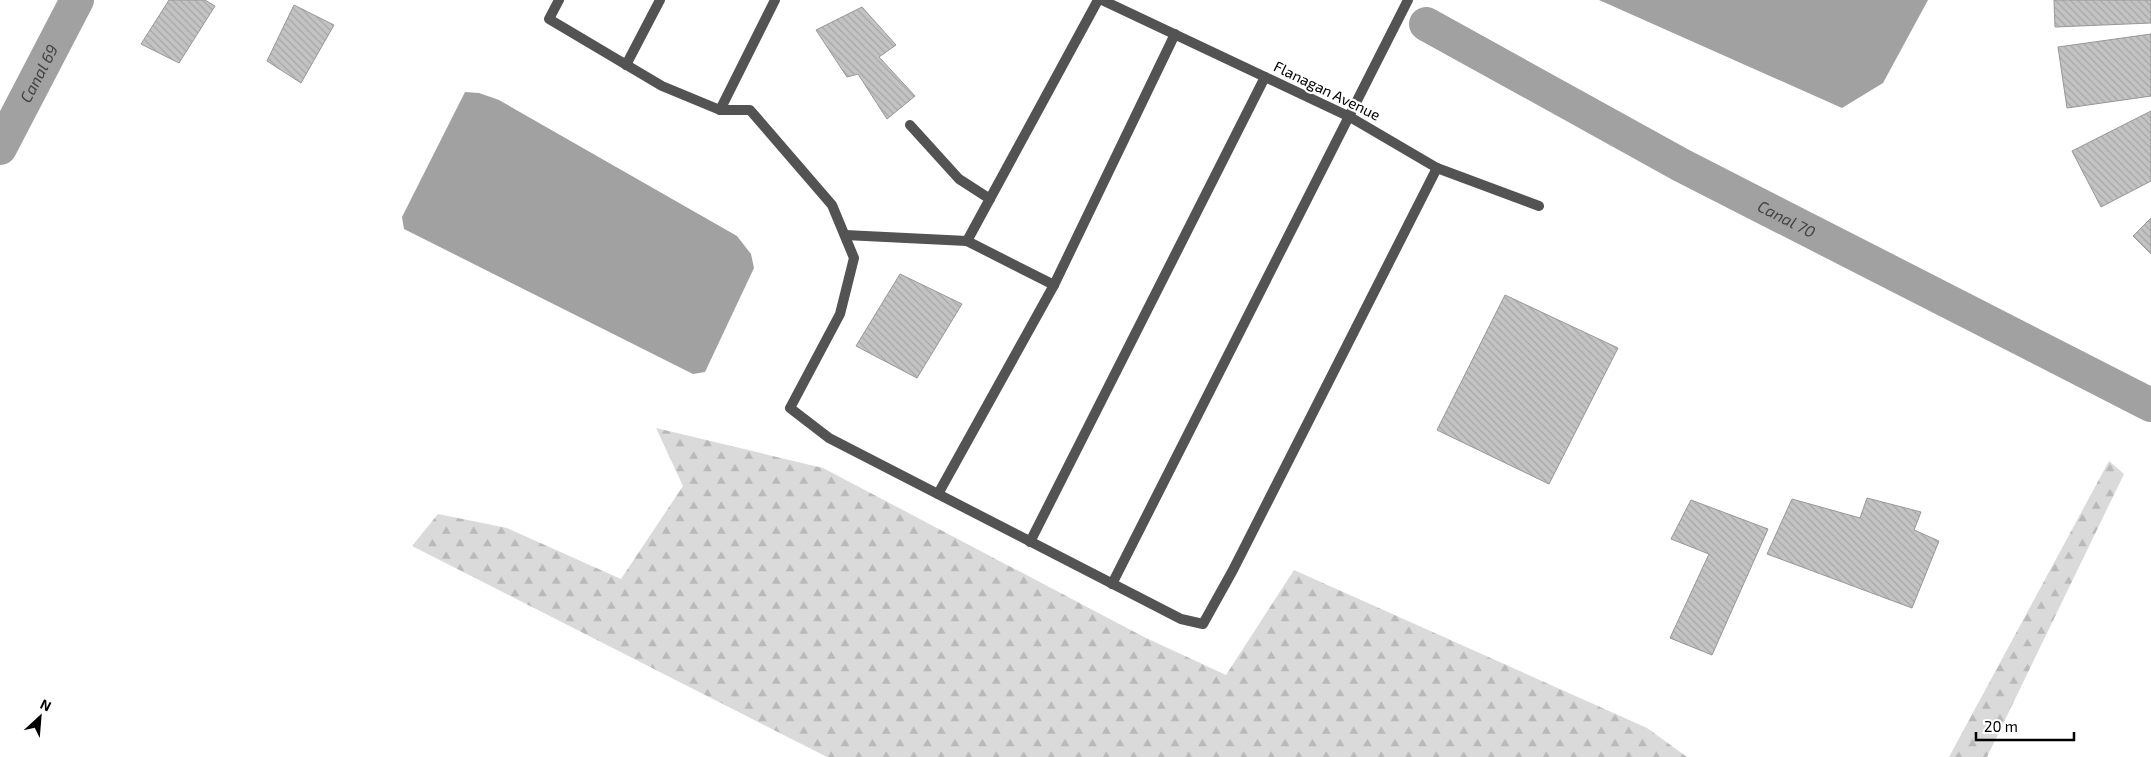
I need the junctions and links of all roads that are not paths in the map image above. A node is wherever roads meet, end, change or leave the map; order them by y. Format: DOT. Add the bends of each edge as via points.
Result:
graph roads {
  1 [pos="559,0"];
  2 [pos="660,0"];
  3 [pos="774,0"];
  4 [pos="1098,0"];
  5 [pos="1102,0"];
  6 [pos="1408,0"];
  7 [pos="1175,34"];
  8 [pos="626,65"];
  9 [pos="1265,77"];
  10 [pos="720,110"];
  11 [pos="1350,117"];
  12 [pos="910,125"];
  13 [pos="1437,168"];
  14 [pos="990,199"];
  15 [pos="1539,206"];
  16 [pos="844,235"];
  17 [pos="967,240"];
  18 [pos="1054,285"];
  19 [pos="938,494"];
  20 [pos="1030,542"];
  21 [pos="1112,584"];
  1 -- 8 [label="street" via="549,19"];
  2 -- 8 [label="street"];
  3 -- 10 [label="street"];
  4 -- 14 [label="street"];
  5 -- 7 [label="street, Flanagan Avenue"];
  6 -- 11 [label="street"];
  7 -- 9 [label="street, Flanagan Avenue"];
  7 -- 18 [label="street"];
  8 -- 10 [label="street" via="662,86"];
  9 -- 11 [label="street, Flanagan Avenue"];
  9 -- 20 [label="street"];
  10 -- 16 [label="street" via="750,110 832,205"];
  11 -- 13 [label="street, Flanagan Avenue"];
  11 -- 21 [label="street"];
  12 -- 14 [label="street" via="960,179"];
  13 -- 15 [label="street, Flanagan Avenue"];
  13 -- 21 [label="street" via="1203,624 1181,620"];
  14 -- 17 [label="street"];
  16 -- 17 [label="street"];
  16 -- 19 [label="street" via="854,258 840,314 790,408 829,438"];
  17 -- 18 [label="street"];
  18 -- 19 [label="street"];
  19 -- 20 [label="street"];
  20 -- 21 [label="street"];
}
